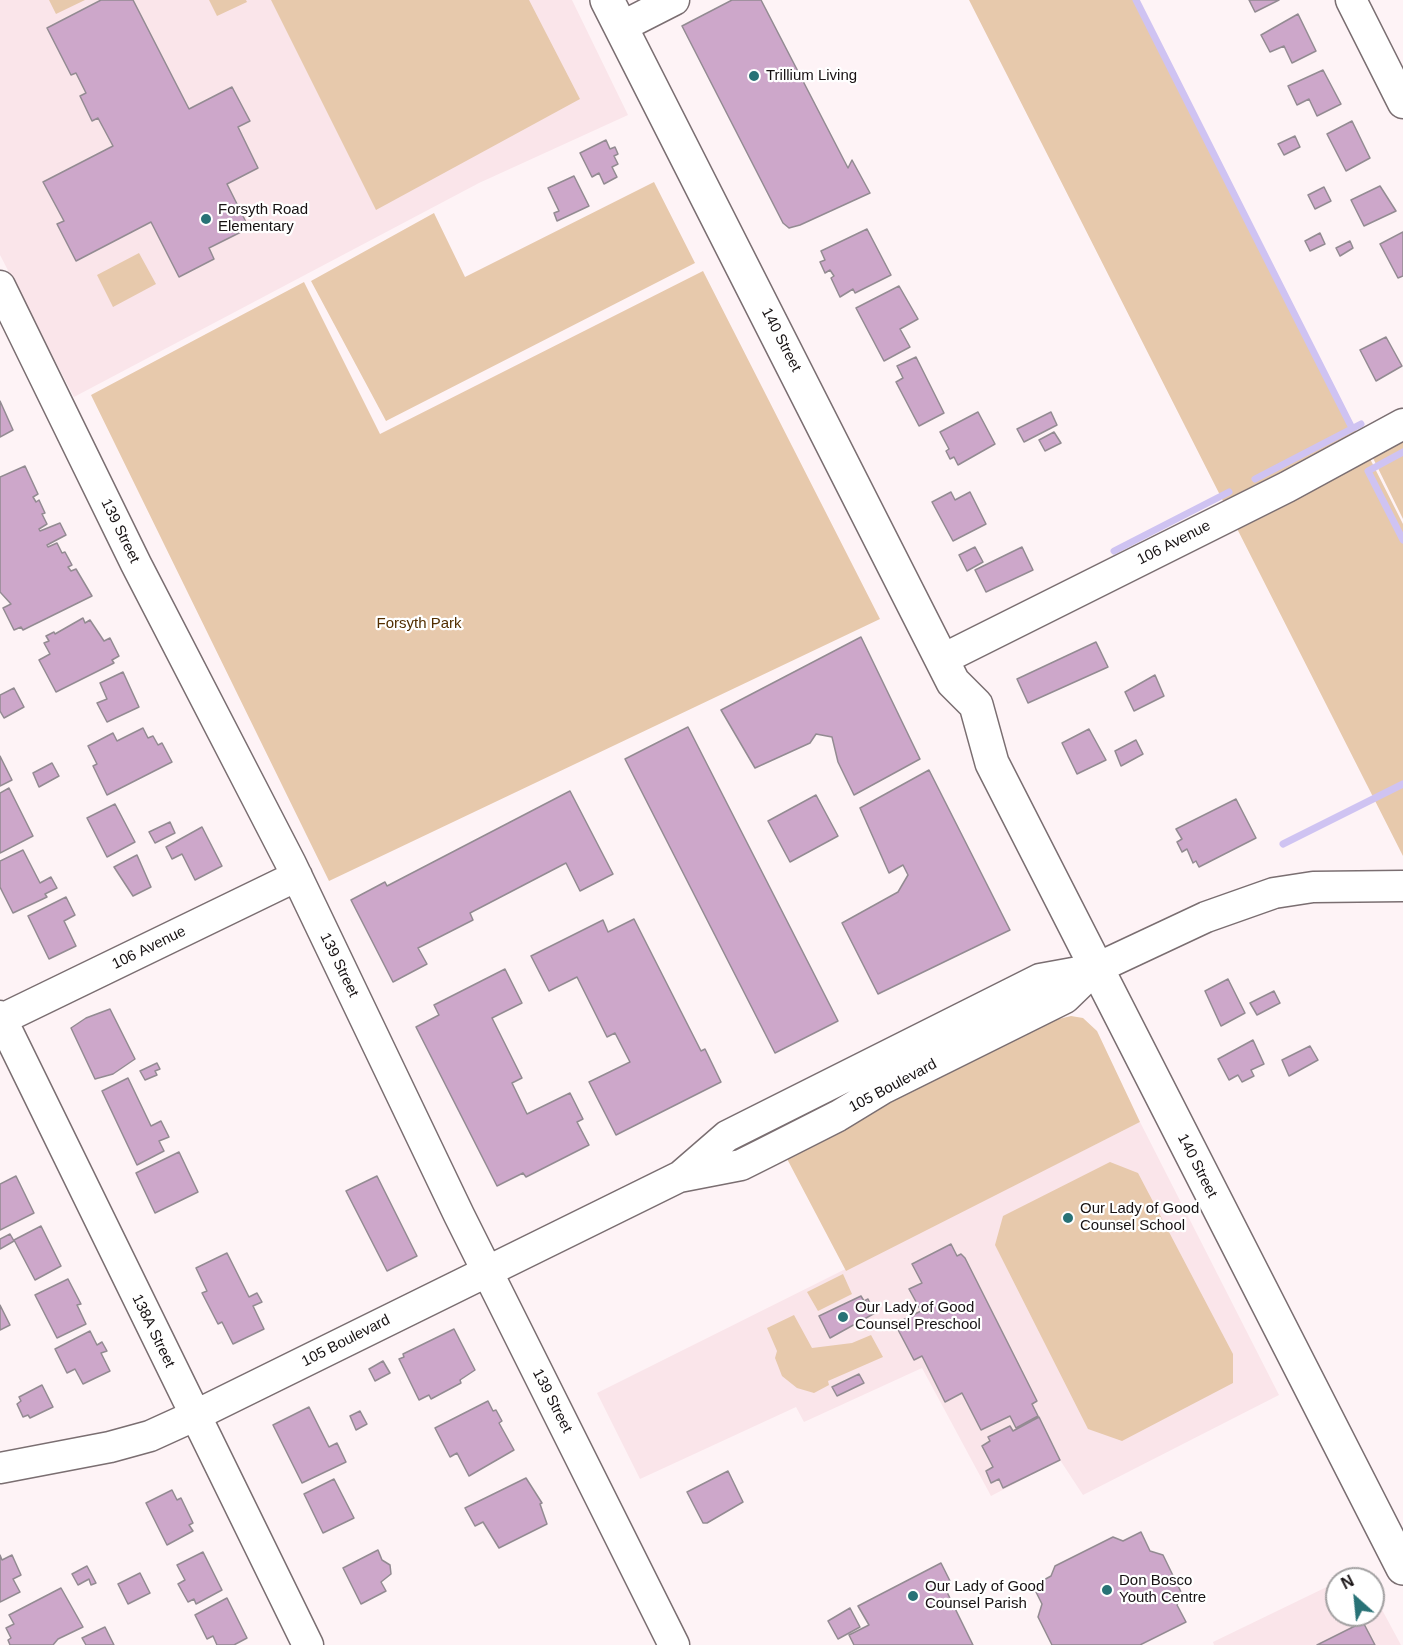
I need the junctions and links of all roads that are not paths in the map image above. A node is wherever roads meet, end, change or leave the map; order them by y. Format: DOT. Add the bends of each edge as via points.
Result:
graph roads {
  1 [pos="674,0"];
  2 [pos="1351,0"];
  3 [pos="614,13"];
  4 [pos="1403,103"];
  5 [pos="0,286"];
  6 [pos="1403,424"];
  7 [pos="948,670"];
  8 [pos="297,876"];
  9 [pos="1403,886"];
  10 [pos="1095,969"];
  11 [pos="1,1018"];
  12 [pos="487,1271"];
  13 [pos="194,1416"];
  14 [pos="0,1468"];
  15 [pos="1403,1568"];
  16 [pos="308,1645"];
  17 [pos="674,1645"];
  1 -- 3 [label="street"];
  2 -- 4 [label="street"];
  3 -- 7 [label="main road, 140 Street"];
  5 -- 8 [label="street, 139 Street" via="136,564"];
  6 -- 7 [label="street, 106 Avenue"];
  7 -- 10 [label="main road, 140 Street" via="953,717 992,763"];
  8 -- 11 [label="street, 106 Avenue"];
  8 -- 12 [label="street, 139 Street"];
  9 -- 10 [label="street, 105 Boulevard" via="1323,886 1274,893 1206,917"];
  10 -- 12 [label="street, 105 Boulevard" via="1065,998 741,1165 679,1177"];
  10 -- 15 [label="main road, 140 Street"];
  11 -- 13 [label="street, 138A Street"];
  12 -- 13 [label="street, 105 Boulevard"];
  12 -- 17 [label="street, 139 Street"];
  13 -- 14 [label="street, 105 Boulevard" via="150,1436 110,1447"];
  13 -- 16 [label="street, 138A Street"];
}
